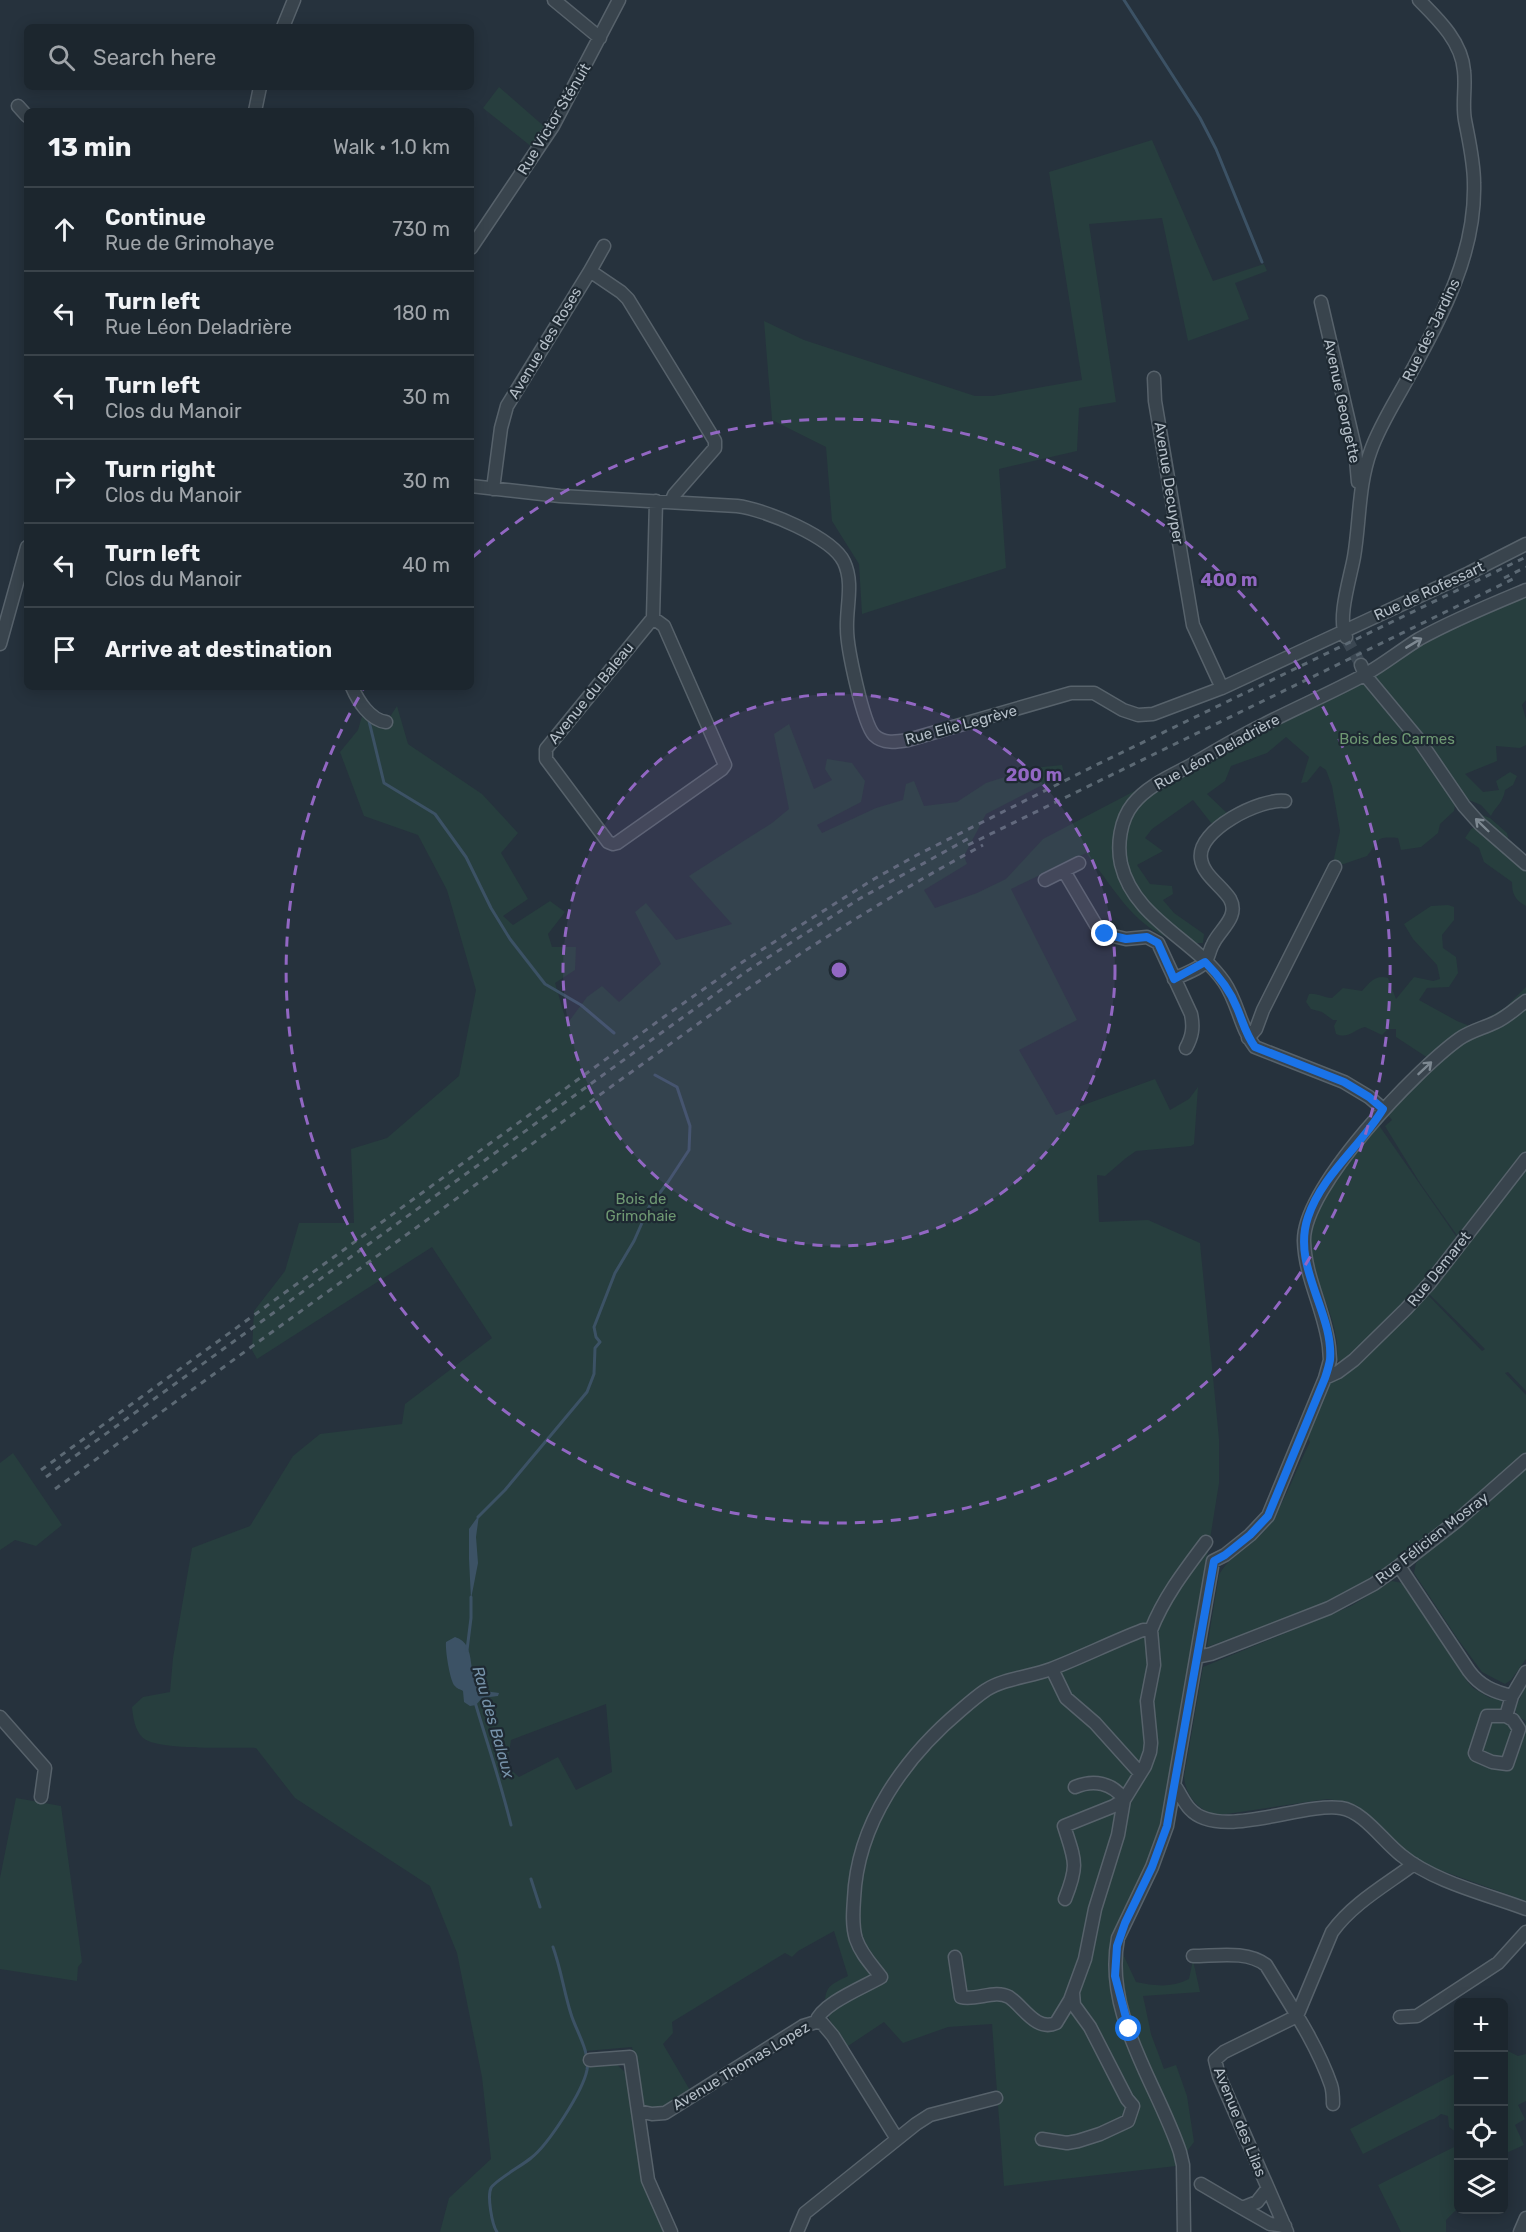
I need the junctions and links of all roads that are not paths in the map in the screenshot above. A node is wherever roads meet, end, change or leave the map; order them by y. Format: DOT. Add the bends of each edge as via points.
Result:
graph roads {
  1 [pos="294,0"];
  2 [pos="554,0"];
  3 [pos="619,0"];
  4 [pos="1419,0"];
  5 [pos="284,24"];
  6 [pos="600,38"];
  7 [pos="259,90"];
  8 [pos="256,108"];
  9 [pos="474,244"];
  10 [pos="604,246"];
  11 [pos="590,271"];
  12 [pos="1321,302"];
  13 [pos="1154,378"];
  14 [pos="474,486"];
  15 [pos="493,489"];
  16 [pos="1360,500"];
  17 [pos="656,501"];
  18 [pos="671,502"];
  19 [pos="1526,544"];
  20 [pos="24,558"];
  21 [pos="1526,590"];
  22 [pos="653,618"];
  23 [pos="1340,636"];
  24 [pos="0,644"];
  25 [pos="1363,670"];
  26 [pos="1222,688"];
  27 [pos="353,690"];
  28 [pos="386,722"];
  29 [pos="1285,801"];
  30 [pos="1078,863"];
  31 [pos="1526,864"];
  32 [pos="1335,867"];
  33 [pos="1064,872"];
  34 [pos="1045,880"];
  35 [pos="1205,962"];
  36 [pos="1174,979"];
  37 [pos="1526,1001"];
  38 [pos="1248,1038"];
  39 [pos="1186,1048"];
  40 [pos="1383,1109"];
  41 [pos="1526,1159"];
  42 [pos="1329,1364"];
  43 [pos="1342,1369"];
  44 [pos="1325,1378"];
  45 [pos="1526,1460"];
  46 [pos="1206,1542"];
  47 [pos="1400,1566"];
  48 [pos="1151,1630"];
  49 [pos="1197,1657"];
  50 [pos="1052,1668"];
  51 [pos="1526,1672"];
  52 [pos="1512,1696"];
  53 [pos="1506,1716"];
  54 [pos="0,1717"];
  55 [pos="1140,1773"];
  56 [pos="1175,1786"];
  57 [pos="1075,1787"];
  58 [pos="41,1797"];
  59 [pos="1124,1800"];
  60 [pos="1190,1809"];
  61 [pos="1170,1813"];
  62 [pos="1414,1864"];
  63 [pos="1065,1899"];
  64 [pos="1526,1909"];
  65 [pos="1526,1932"];
  66 [pos="1193,1956"];
  67 [pos="955,1957"];
  68 [pos="1073,1993"];
  69 [pos="1297,2016"];
  70 [pos="1400,2017"];
  71 [pos="816,2022"];
  72 [pos="590,2060"];
  73 [pos="996,2098"];
  74 [pos="1334,2104"];
  75 [pos="638,2111"];
  76 [pos="665,2113"];
  77 [pos="642,2133"];
  78 [pos="897,2139"];
  79 [pos="1042,2139"];
  80 [pos="1183,2165"];
  81 [pos="1201,2184"];
  82 [pos="1268,2188"];
  83 [pos="1183,2190"];
  84 [pos="1242,2208"];
  85 [pos="1526,2218"];
  86 [pos="1286,2229"];
  87 [pos="671,2232"];
  88 [pos="797,2232"];
  89 [pos="1184,2232"];
  90 [pos="1520,2232"];
  1 -- 5 [label="street"];
  2 -- 6 [label="street"];
  3 -- 6 [label="street, Rue Victor Sténuit"];
  4 -- 16 [label="street, Rue des Jardins" via="1438,19 1464,63 1465,119 1474,182 1473,221 1457,280 1376,438"];
  6 -- 9 [label="street, Rue Victor Sténuit" via="553,126"];
  7 -- 8 [label="street"];
  10 -- 11 [label="street, Avenue des Roses"];
  11 -- 15 [label="street, Avenue des Roses" via="507,406"];
  11 -- 18 [label="street, Avenue des Roses" via="624,295 716,444"];
  12 -- 16 [label="street, Avenue Georgette" via="1355,448"];
  13 -- 26 [label="street, Avenue Decuyper" via="1193,626"];
  14 -- 15 [label="street, Rue Elie Legrève"];
  15 -- 17 [label="street, Rue Elie Legrève"];
  16 -- 23 [label="street, Rue des Jardins"];
  17 -- 18 [label="street, Rue Elie Legrève"];
  17 -- 22 [label="street"];
  18 -- 26 [label="street, Rue Elie Legrève" via="755,508 793,524 843,559 848,572 849,650 869,728 883,741 908,740 1071,693 1094,693 1138,715 1153,714"];
  19 -- 23 [label="street, Rue de Rofessart"];
  20 -- 24 [label="street"];
  25 -- 21 [label="street, Rue Léon Deladrière, one-way" via="1421,638"];
  22 -- 22 [label="street, Avenue du Baleau" via="664,626 724,765 613,844 546,759 546,749"];
  23 -- 26 [label="street, Rue Elie Legrève"];
  31 -- 25 [label="street, one-way" via="1464,806 1419,740"];
  25 -- 35 [label="street, Rue Léon Deladrière" via="1154,785 1133,803 1121,832 1119,849 1128,882 1148,912"];
  27 -- 28 [label="street" via="364,707"];
  29 -- 35 [label="street" via="1251,807 1204,843 1202,863 1233,908"];
  30 -- 33 [label="street"];
  32 -- 38 [label="street" via="1256,1029"];
  33 -- 34 [label="street"];
  33 -- 36 [label="street" via="1105,934 1126,939 1147,937 1158,943"];
  35 -- 36 [label="street"];
  35 -- 38 [label="street, Rue Léon Deladrière" via="1229,990"];
  36 -- 39 [label="street" via="1194,1026"];
  40 -- 37 [label="street, one-way" via="1458,1040 1498,1021"];
  38 -- 40 [label="street" via="1258,1050 1354,1087"];
  40 -- 42 [label="street" via="1321,1190 1306,1225 1306,1258 1328,1339"];
  41 -- 43 [label="street, Rue Demaret" via="1424,1290"];
  42 -- 43 [label="street"];
  42 -- 44 [label="street"];
  43 -- 44 [label="street, Rue Demaret"];
  44 -- 49 [label="street" via="1268,1516 1250,1535 1214,1561"];
  45 -- 47 [label="street, Rue Félicien Mosray"];
  46 -- 48 [label="street" via="1174,1584"];
  47 -- 49 [label="street, Rue Félicien Mosray" via="1329,1608"];
  47 -- 52 [label="street" via="1476,1680 1491,1690"];
  48 -- 50 [label="street"];
  48 -- 55 [label="street" via="1154,1665 1147,1701 1150,1752"];
  49 -- 56 [label="street"];
  50 -- 55 [label="street" via="1066,1698 1095,1723"];
  50 -- 71 [label="street, Avenue Thomas Lopez" via="987,1689 949,1720 896,1779 876,1814 854,1886 856,1938 862,1953 881,1977 827,2007"];
  51 -- 52 [label="street"];
  52 -- 53 [label="street"];
  54 -- 58 [label="street" via="45,1768"];
  55 -- 59 [label="street"];
  56 -- 60 [label="street"];
  56 -- 61 [label="street"];
  57 -- 59 [label="street" via="1088,1783 1105,1785 1118,1791"];
  59 -- 63 [label="street" via="1064,1826 1075,1862"];
  59 -- 68 [label="street" via="1118,1835"];
  60 -- 61 [label="street"];
  60 -- 62 [label="street" via="1224,1822 1333,1807 1352,1810"];
  61 -- 80 [label="street" via="1152,1867 1118,1938 1115,1976 1129,2029"];
  62 -- 64 [label="street"];
  62 -- 69 [label="street" via="1337,1925"];
  65 -- 70 [label="street" via="1498,1964 1417,2016"];
  66 -- 69 [label="street" via="1258,1958"];
  67 -- 68 [label="street" via="961,1997 1008,1996 1043,2024 1056,2023"];
  68 -- 79 [label="street" via="1074,2005 1133,2106 1132,2114 1119,2127 1078,2140"];
  69 -- 74 [label="street" via="1333,2088"];
  69 -- 82 [label="street, Avenue des Lilas" via="1215,2060"];
  71 -- 76 [label="street, Avenue Thomas Lopez" via="802,2026"];
  71 -- 78 [label="street, Avenue Thomas Lopez" via="822,2023 833,2036"];
  72 -- 75 [label="street" via="630,2057"];
  73 -- 78 [label="street" via="930,2115"];
  75 -- 76 [label="street, Avenue Thomas Lopez"];
  75 -- 77 [label="street"];
  76 -- 77 [label="street, Avenue Thomas Lopez"];
  77 -- 87 [label="street" via="648,2180"];
  78 -- 88 [label="street" via="805,2213"];
  80 -- 81 [label="street, Avenue des Lilas"];
  80 -- 83 [label="street"];
  81 -- 83 [label="street"];
  81 -- 84 [label="street, Avenue des Lilas"];
  82 -- 84 [label="street, Avenue des Lilas" via="1257,2202"];
  82 -- 86 [label="street, Avenue des Lilas"];
  83 -- 89 [label="street"];
  84 -- 86 [label="street, Avenue des Lilas"];
  85 -- 90 [label="street"];
}
